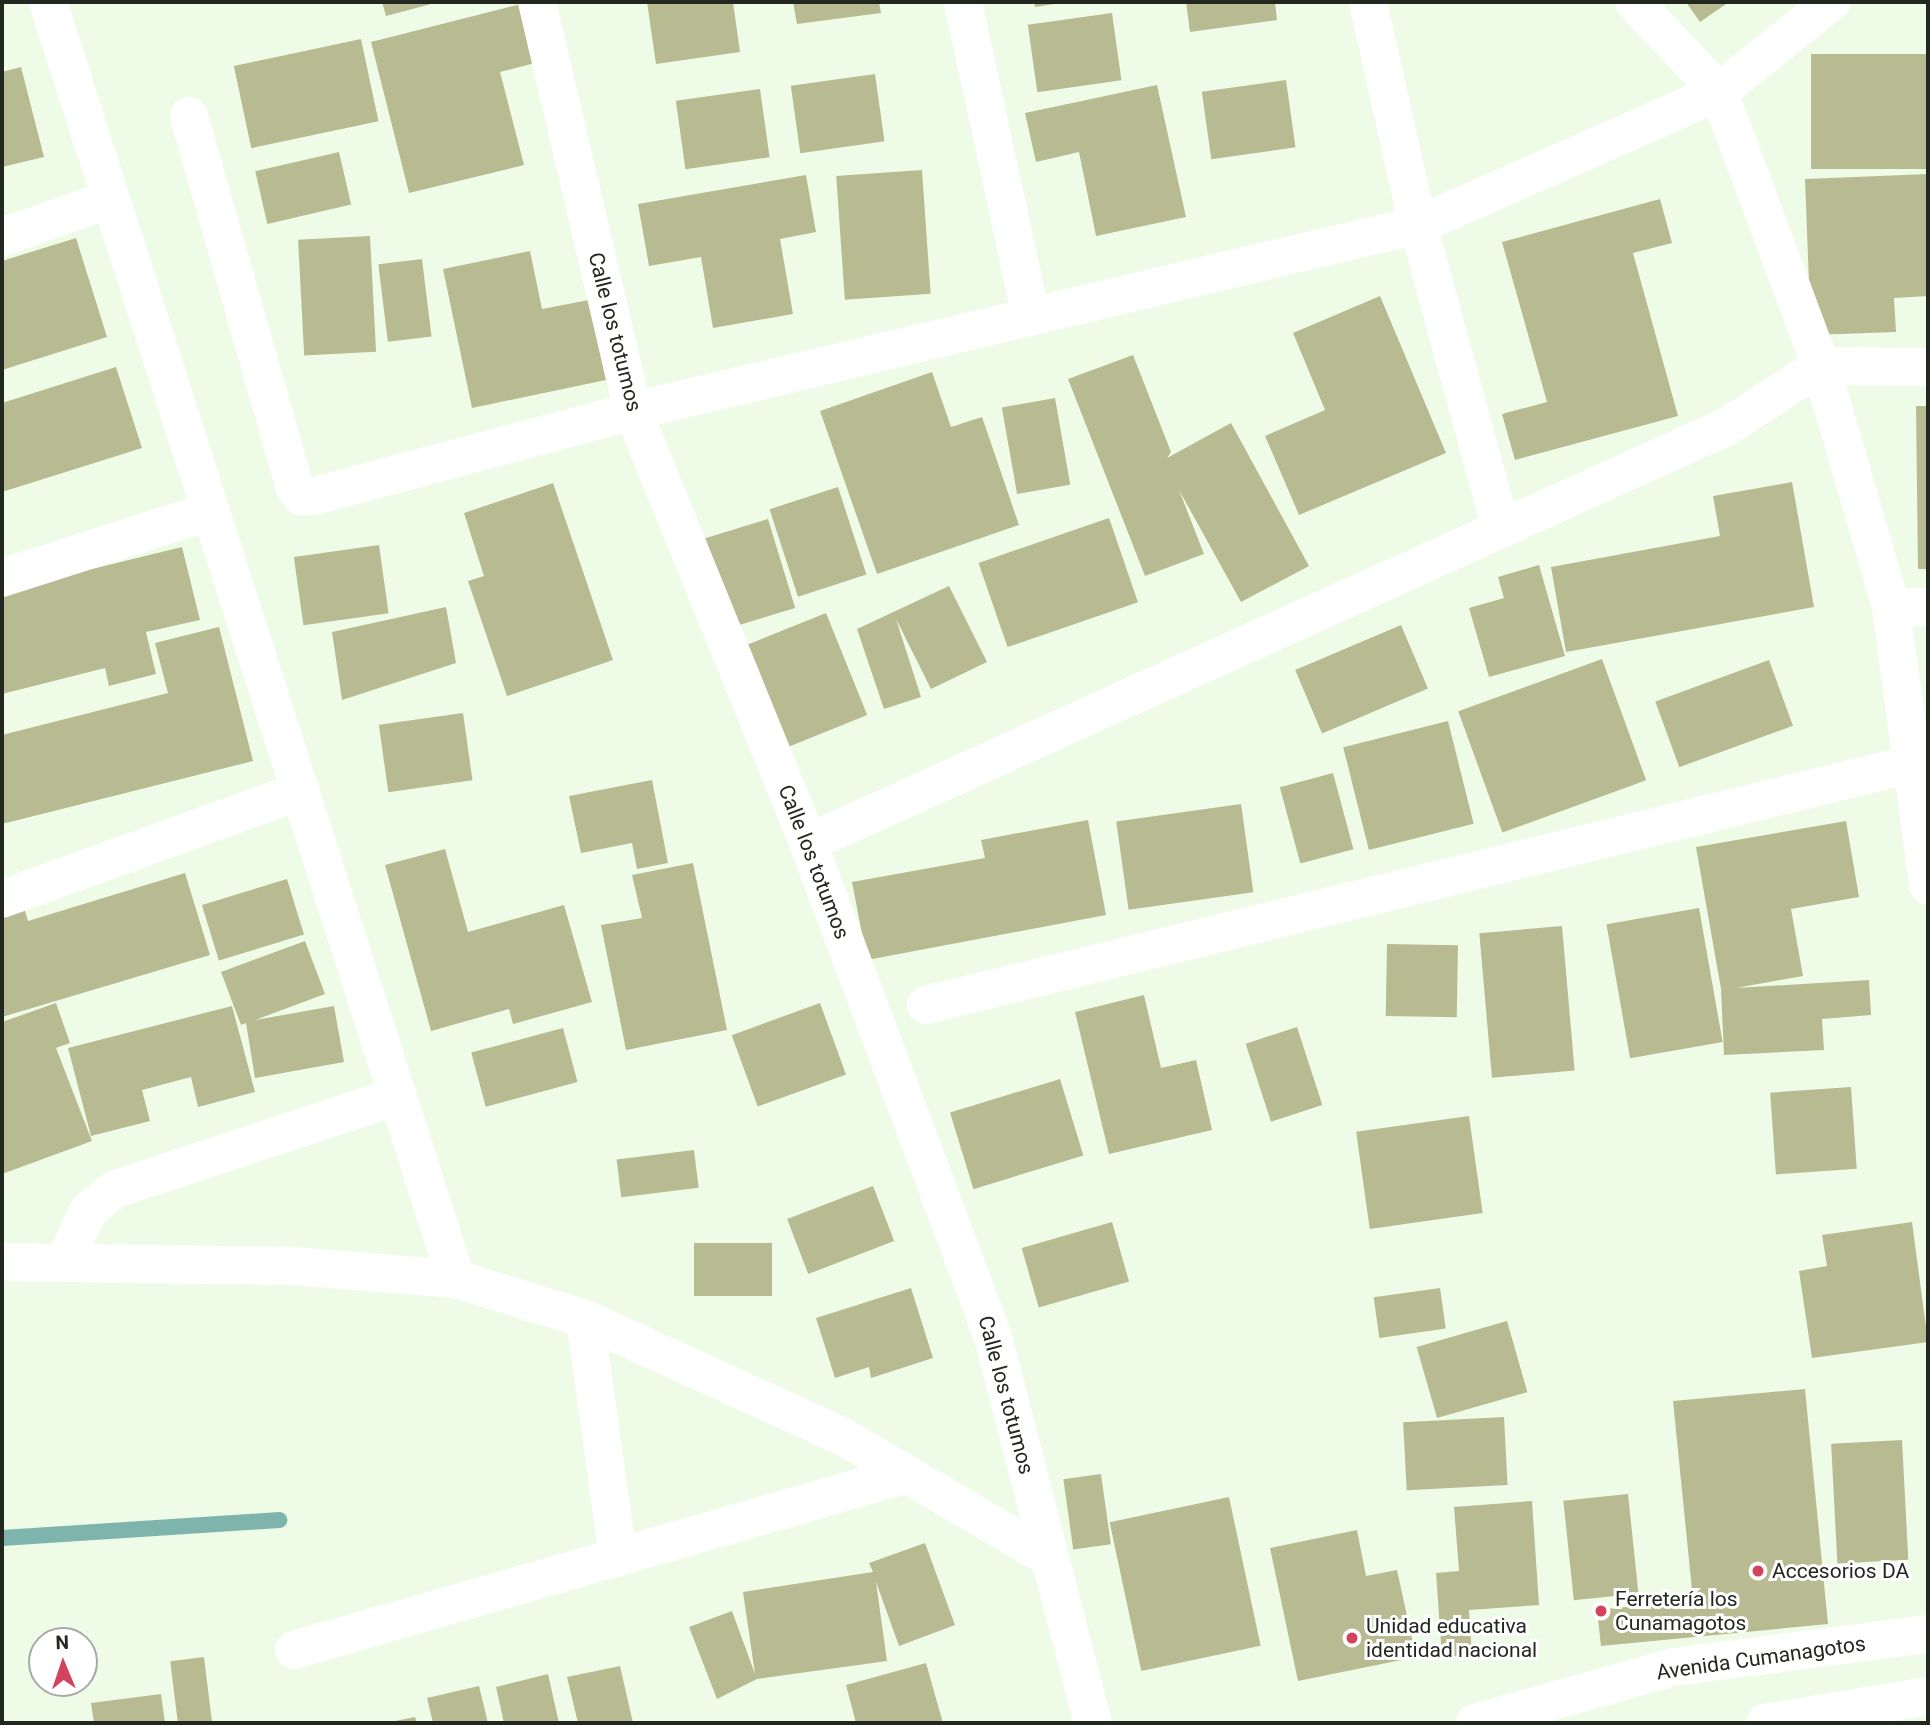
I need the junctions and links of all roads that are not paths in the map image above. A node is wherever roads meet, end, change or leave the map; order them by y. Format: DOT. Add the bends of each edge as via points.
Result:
graph roads {
  1 [pos="48,2"];
  2 [pos="537,2"];
  3 [pos="963,2"];
  4 [pos="1368,2"];
  5 [pos="1634,2"];
  6 [pos="1831,2"];
  7 [pos="1719,92"];
  8 [pos="189,116"];
  9 [pos="111,199"];
  10 [pos="1418,225"];
  11 [pos="2,237"];
  12 [pos="1031,317"];
  13 [pos="1821,366"];
  14 [pos="1928,367"];
  15 [pos="633,411"];
  16 [pos="211,511"];
  17 [pos="1500,525"];
  18 [pos="2,578"];
  19 [pos="1910,607"];
  20 [pos="1912,764"];
  21 [pos="301,791"];
  22 [pos="808,843"];
  23 [pos="1928,886"];
  24 [pos="2,899"];
  25 [pos="926,1004"];
  26 [pos="398,1096"];
  27 [pos="66,1259"];
  28 [pos="2,1262"];
  29 [pos="456,1279"];
  30 [pos="585,1319"];
  31 [pos="907,1474"];
  32 [pos="618,1557"];
  33 [pos="1049,1558"];
  34 [pos="1928,1634"];
  35 [pos="294,1650"];
  36 [pos="1928,1696"];
  37 [pos="1093,1723"];
  38 [pos="1475,1723"];
  39 [pos="1765,1723"];
  1 -- 9 [label="street"];
  2 -- 15 [label="street, Calle los totumos"];
  3 -- 12 [label="street"];
  4 -- 10 [label="street"];
  5 -- 7 [label="street"];
  6 -- 7 [label="street"];
  7 -- 10 [label="street"];
  7 -- 13 [label="street"];
  8 -- 15 [label="street" via="301,496"];
  9 -- 11 [label="street"];
  9 -- 16 [label="street"];
  10 -- 12 [label="street"];
  10 -- 17 [label="street"];
  12 -- 15 [label="street"];
  13 -- 14 [label="street"];
  13 -- 17 [label="street" via="1726,427"];
  13 -- 19 [label="street"];
  15 -- 22 [label="street, Calle los totumos"];
  16 -- 18 [label="street"];
  16 -- 21 [label="street"];
  17 -- 22 [label="street"];
  19 -- 20 [label="street"];
  20 -- 23 [label="street"];
  20 -- 25 [label="street"];
  21 -- 24 [label="street"];
  21 -- 26 [label="street"];
  22 -- 33 [label="street, Calle los totumos" via="993,1337"];
  26 -- 27 [label="street" via="115,1189 88,1211"];
  26 -- 29 [label="street"];
  27 -- 28 [label="street"];
  27 -- 29 [label="street"];
  29 -- 30 [label="street"];
  30 -- 31 [label="street" via="842,1436"];
  30 -- 32 [label="street"];
  31 -- 32 [label="street"];
  31 -- 33 [label="street"];
  32 -- 35 [label="street"];
  33 -- 37 [label="street, Calle los totumos"];
  34 -- 38 [label="street, Avenida Cumanagotos" via="1673,1667"];
  36 -- 39 [label="street"];
}
